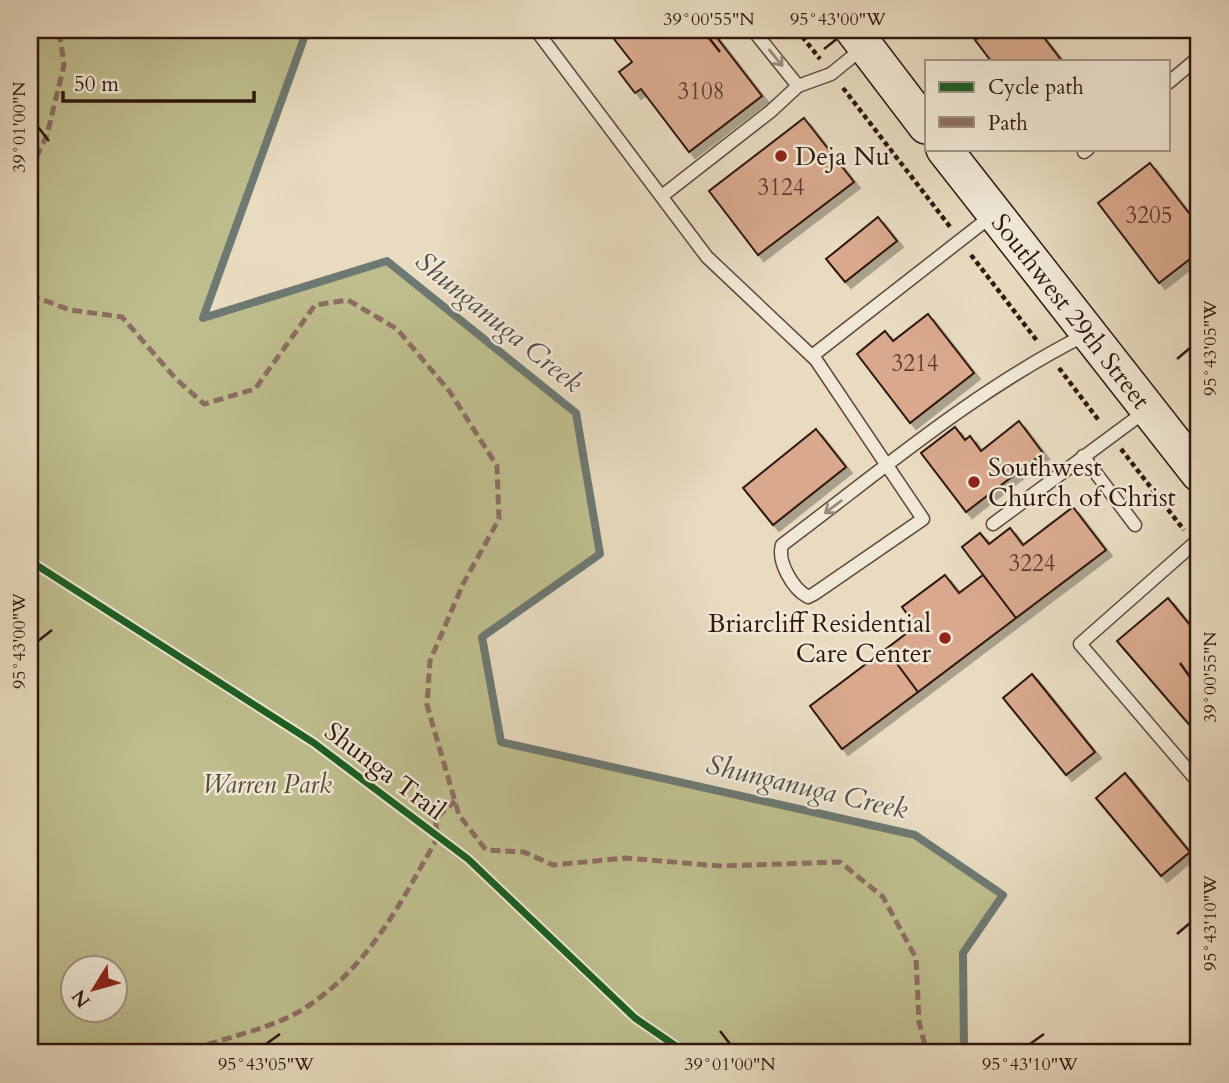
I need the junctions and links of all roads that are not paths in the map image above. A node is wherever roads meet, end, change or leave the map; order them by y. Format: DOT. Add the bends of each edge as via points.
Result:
graph roads {
  1 [pos="536,30"];
  2 [pos="753,30"];
  3 [pos="859,38"];
  4 [pos="1199,57"];
  5 [pos="1170,81"];
  6 [pos="798,86"];
  7 [pos="925,124"];
  8 [pos="945,150"];
  9 [pos="662,196"];
  10 [pos="994,214"];
  11 [pos="1088,334"];
  12 [pos="812,356"];
  13 [pos="1147,410"];
  14 [pos="1083,456"];
  15 [pos="887,466"];
  16 [pos="1199,474"];
  17 [pos="993,524"];
  18 [pos="1135,525"];
  19 [pos="1197,541"];
  20 [pos="1199,783"];
  1 -- 9 [label="lane"];
  2 -- 6 [label="lane, one-way"];
  3 -- 6 [label="lane" via="831,74"];
  3 -- 7 [label="main road"];
  4 -- 5 [label="lane"];
  6 -- 9 [label="lane"];
  8 -- 10 [label="main road, Southwest 29th Street"];
  9 -- 12 [label="lane" via="707,257"];
  10 -- 11 [label="main road, Southwest 29th Street"];
  10 -- 12 [label="lane"];
  11 -- 13 [label="main road, Southwest 29th Street"];
  11 -- 15 [label="lane" via="994,386"];
  12 -- 15 [label="lane"];
  13 -- 14 [label="lane"];
  13 -- 16 [label="main road, Southwest 29th Street"];
  14 -- 17 [label="lane"];
  14 -- 18 [label="lane"];
  15 -- 15 [label="lane, one-way" via="782,545 781,557 797,590 808,597 814,594 923,519"];
  19 -- 20 [label="lane" via="1080,644"];
}
